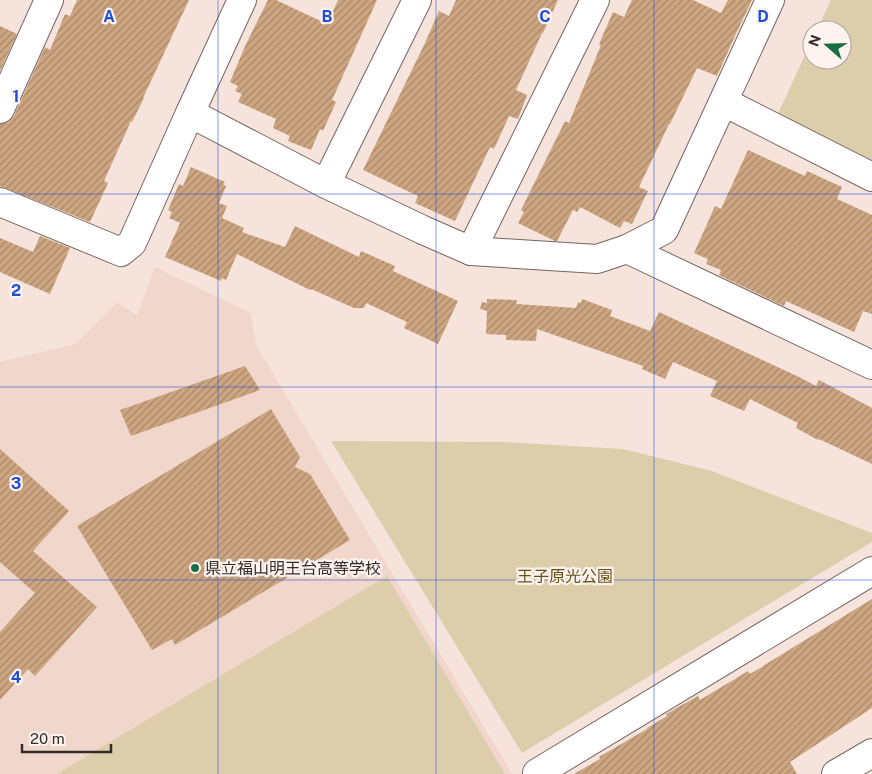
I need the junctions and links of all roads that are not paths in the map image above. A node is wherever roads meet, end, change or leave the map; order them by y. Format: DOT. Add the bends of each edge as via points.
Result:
graph roads {
  1 [pos="49,0"];
  2 [pos="242,0"];
  3 [pos="417,0"];
  4 [pos="595,0"];
  5 [pos="770,0"];
  6 [pos="724,102"];
  7 [pos="0,109"];
  8 [pos="190,113"];
  9 [pos="872,177"];
  10 [pos="326,184"];
  11 [pos="0,202"];
  12 [pos="627,249"];
  13 [pos="471,251"];
  14 [pos="872,364"];
  15 [pos="872,571"];
  16 [pos="872,753"];
  17 [pos="538,774"];
  18 [pos="836,774"];
  1 -- 7 [label="street"];
  2 -- 8 [label="street"];
  3 -- 10 [label="street"];
  4 -- 13 [label="street"];
  5 -- 6 [label="street"];
  6 -- 9 [label="street"];
  6 -- 12 [label="street" via="664,230"];
  8 -- 10 [label="street"];
  8 -- 11 [label="street" via="132,243 121,252"];
  10 -- 13 [label="street"];
  12 -- 13 [label="street" via="597,259"];
  12 -- 14 [label="street"];
  15 -- 17 [label="street"];
  16 -- 18 [label="street"];
}
